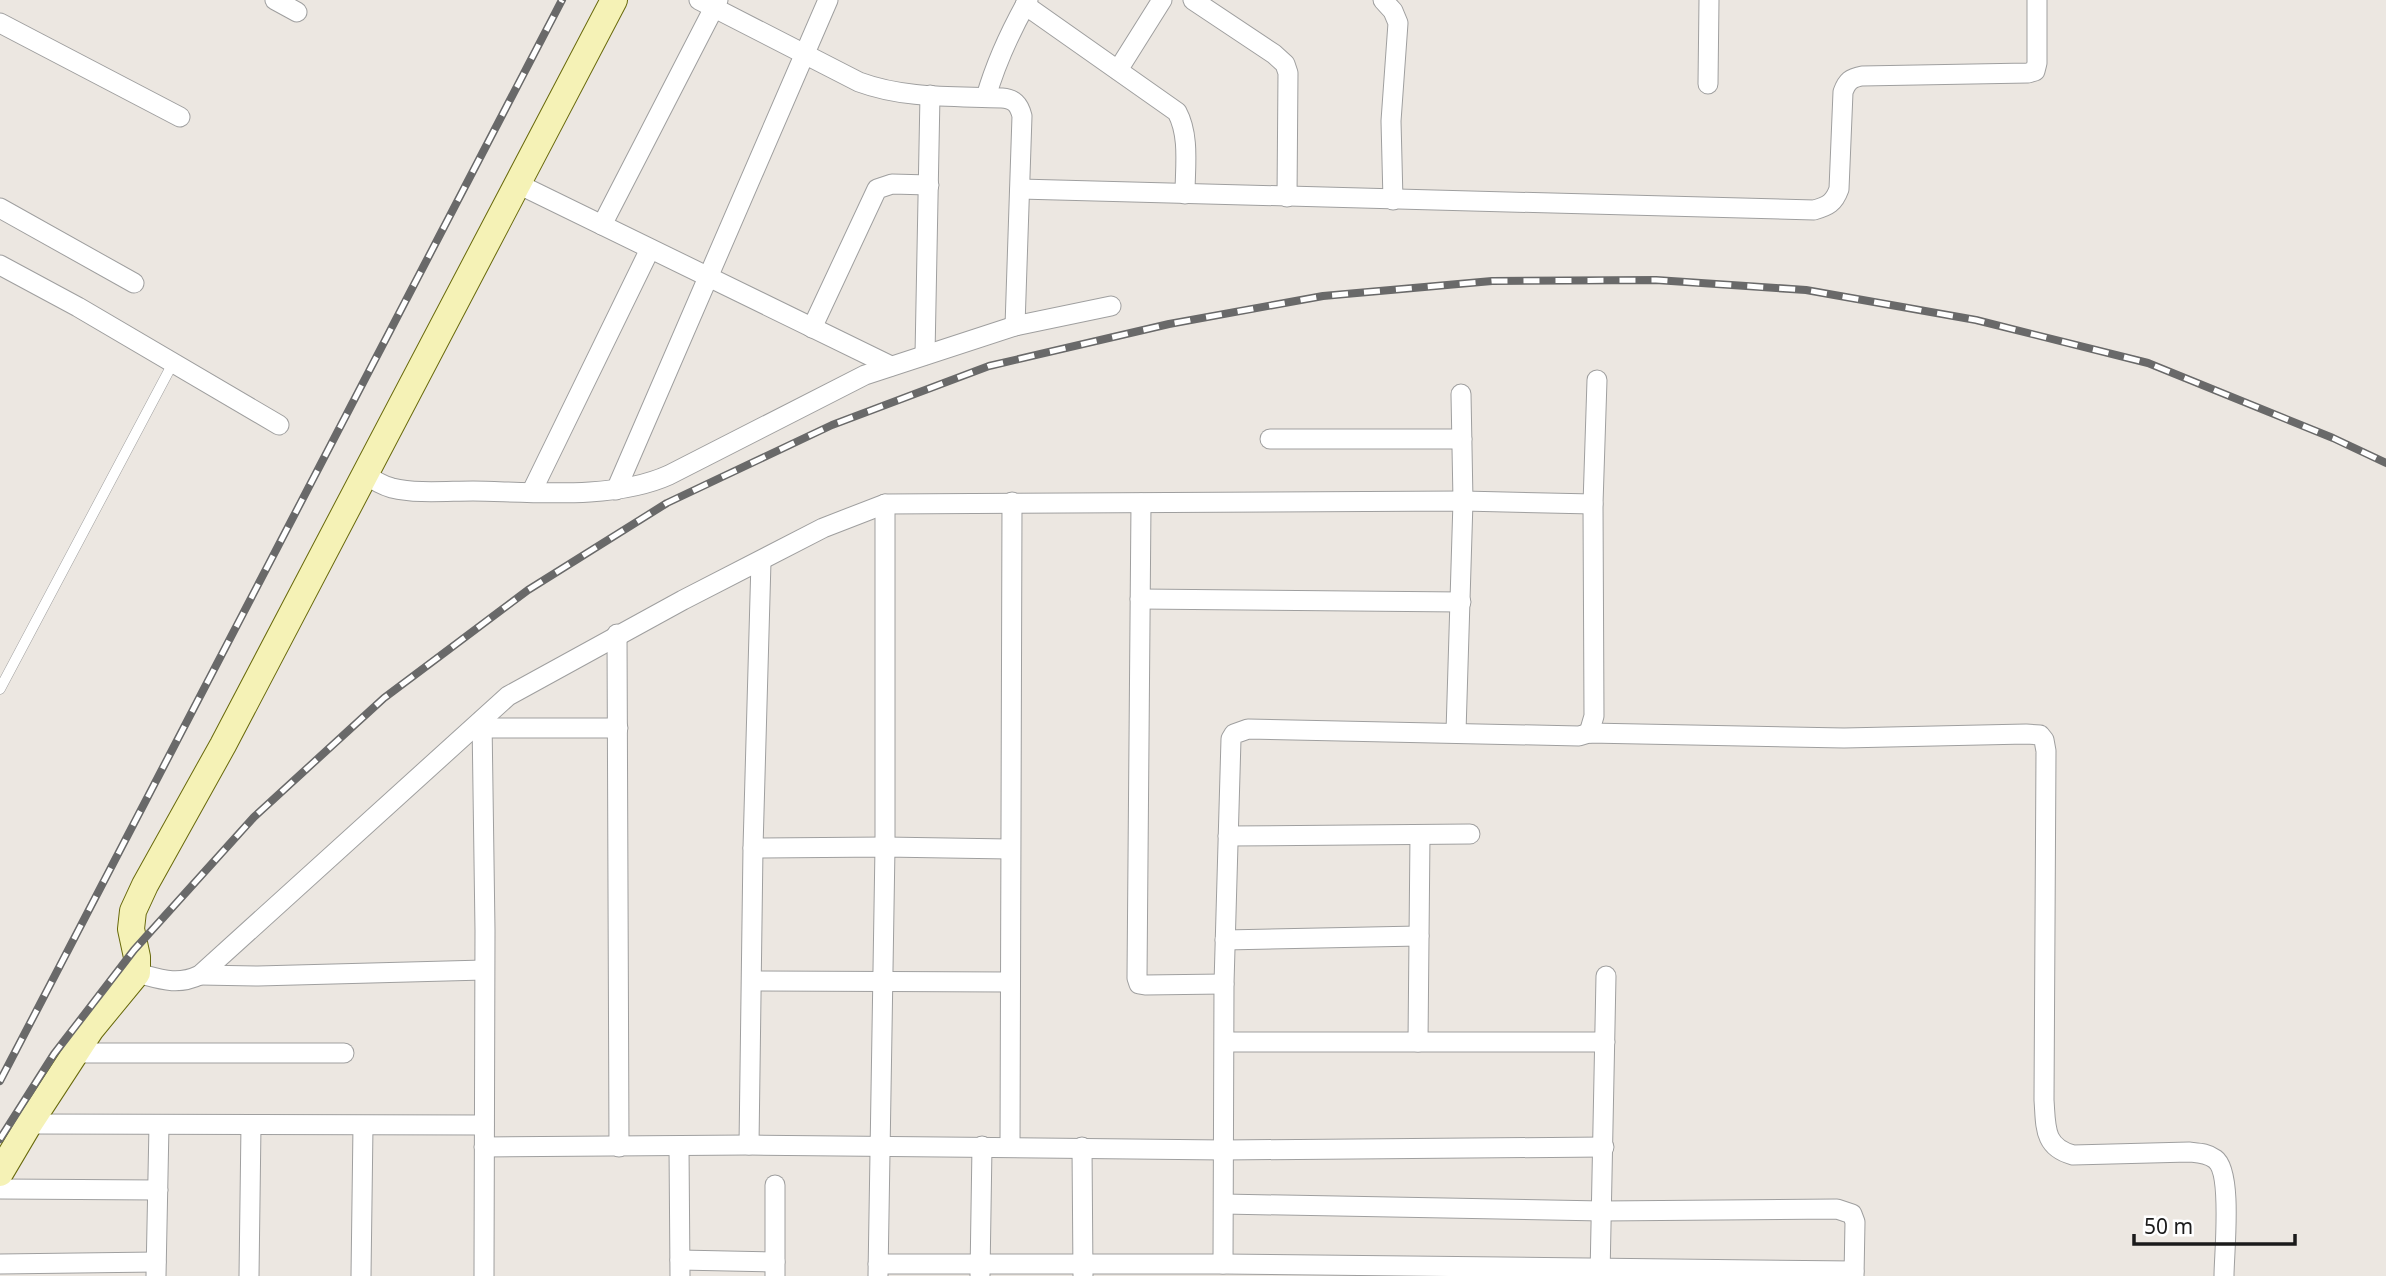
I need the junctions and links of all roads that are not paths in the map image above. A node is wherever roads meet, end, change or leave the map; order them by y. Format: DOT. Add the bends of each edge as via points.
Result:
graph roads {
  1 [pos="275,0"];
  2 [pos="614,0"];
  3 [pos="828,0"];
  4 [pos="1162,0"];
  5 [pos="1193,0"];
  6 [pos="1383,0"];
  7 [pos="1709,0"];
  8 [pos="2037,0"];
  9 [pos="1027,2"];
  10 [pos="710,3"];
  11 [pos="297,12"];
  12 [pos="0,23"];
  13 [pos="805,55"];
  14 [pos="1118,70"];
  15 [pos="1708,84"];
  16 [pos="930,95"];
  17 [pos="986,97"];
  18 [pos="180,117"];
  19 [pos="518,184"];
  20 [pos="929,185"];
  21 [pos="1020,189"];
  22 [pos="1185,194"];
  23 [pos="1287,197"];
  24 [pos="1393,200"];
  25 [pos="0,208"];
  26 [pos="602,225"];
  27 [pos="650,249"];
  28 [pos="0,265"];
  29 [pos="709,278"];
  30 [pos="134,283"];
  31 [pos="1111,306"];
  32 [pos="1015,326"];
  33 [pos="812,328"];
  34 [pos="925,355"];
  35 [pos="173,362"];
  36 [pos="891,366"];
  37 [pos="1597,380"];
  38 [pos="1461,394"];
  39 [pos="279,425"];
  40 [pos="1270,439"];
  41 [pos="1462,439"];
  42 [pos="364,473"];
  43 [pos="616,489"];
  44 [pos="531,491"];
  45 [pos="1463,501"];
  46 [pos="1012,502"];
  47 [pos="1141,503"];
  48 [pos="885,504"];
  49 [pos="1593,504"];
  50 [pos="761,561"];
  51 [pos="1140,599"];
  52 [pos="1461,602"];
  53 [pos="617,634"];
  54 [pos="0,690"];
  55 [pos="482,724"];
  56 [pos="618,728"];
  57 [pos="1456,732"];
  58 [pos="1589,733"];
  59 [pos="1470,834"];
  60 [pos="1420,835"];
  61 [pos="1228,836"];
  62 [pos="885,847"];
  63 [pos="753,848"];
  64 [pos="1009,849"];
  65 [pos="1419,936"];
  66 [pos="1226,940"];
  67 [pos="484,970"];
  68 [pos="137,973"];
  69 [pos="200,975"];
  70 [pos="1606,976"];
  71 [pos="752,981"];
  72 [pos="883,982"];
  73 [pos="1009,982"];
  74 [pos="1224,984"];
  75 [pos="1225,1042"];
  76 [pos="1418,1042"];
  77 [pos="1605,1042"];
  78 [pos="76,1053"];
  79 [pos="344,1054"];
  80 [pos="29,1124"];
  81 [pos="159,1125"];
  82 [pos="251,1125"];
  83 [pos="484,1125"];
  84 [pos="363,1126"];
  85 [pos="748,1145"];
  86 [pos="679,1146"];
  87 [pos="982,1146"];
  88 [pos="1010,1146"];
  89 [pos="484,1147"];
  90 [pos="619,1147"];
  91 [pos="880,1147"];
  92 [pos="1082,1147"];
  93 [pos="1604,1147"];
  94 [pos="1224,1150"];
  95 [pos="0,1173"];
  96 [pos="775,1185"];
  97 [pos="0,1189"];
  98 [pos="158,1190"];
  99 [pos="1224,1204"];
  100 [pos="1602,1210"];
  101 [pos="0,1264"];
  102 [pos="1223,1264"];
  103 [pos="680,1268"];
  104 [pos="156,1269"];
  105 [pos="775,1269"];
  106 [pos="878,1270"];
  107 [pos="980,1270"];
  108 [pos="1083,1270"];
  109 [pos="1600,1272"];
  110 [pos="1854,1274"];
  111 [pos="248,1276"];
  112 [pos="361,1276"];
  113 [pos="484,1276"];
  114 [pos="2224,1276"];
  1 -- 11 [label="street"];
  2 -- 19 [label="street"];
  3 -- 13 [label="street"];
  4 -- 14 [label="street"];
  5 -- 23 [label="street" via="1285,64"];
  6 -- 24 [label="street" via="1398,23 1391,121"];
  7 -- 15 [label="street"];
  8 -- 24 [label="street" via="2035,71 1862,76 1846,83 1839,189 1828,206 1814,210"];
  9 -- 14 [label="street"];
  9 -- 17 [label="street" via="1002,48"];
  10 -- 13 [label="street"];
  10 -- 26 [label="street"];
  12 -- 18 [label="street"];
  13 -- 16 [label="street" via="880,90"];
  13 -- 29 [label="street"];
  14 -- 22 [label="street" via="1177,113 1182,122"];
  16 -- 17 [label="street"];
  16 -- 20 [label="street"];
  17 -- 21 [label="street" via="1010,99 1020,107"];
  19 -- 26 [label="street"];
  19 -- 42 [label="street"];
  20 -- 33 [label="street" via="892,184 877,190"];
  20 -- 34 [label="street"];
  21 -- 22 [label="street"];
  21 -- 32 [label="street"];
  22 -- 23 [label="street"];
  23 -- 24 [label="street"];
  25 -- 30 [label="street"];
  26 -- 27 [label="street"];
  27 -- 29 [label="street"];
  27 -- 44 [label="street"];
  28 -- 35 [label="street"];
  29 -- 33 [label="street"];
  29 -- 43 [label="street"];
  31 -- 32 [label="street"];
  32 -- 34 [label="street"];
  33 -- 36 [label="street"];
  34 -- 36 [label="street"];
  35 -- 39 [label="street"];
  35 -- 54 [label="lane"];
  36 -- 43 [label="street" via="651,483"];
  37 -- 49 [label="street"];
  38 -- 41 [label="street"];
  40 -- 41 [label="street"];
  41 -- 45 [label="street"];
  42 -- 44 [label="street" via="393,488"];
  42 -- 68 [label="street" via="133,911"];
  43 -- 44 [label="street"];
  45 -- 47 [label="street"];
  45 -- 49 [label="street"];
  45 -- 52 [label="street"];
  46 -- 47 [label="street"];
  46 -- 48 [label="street"];
  46 -- 64 [label="street"];
  47 -- 51 [label="street"];
  48 -- 50 [label="street" via="823,528"];
  48 -- 62 [label="street"];
  49 -- 58 [label="street" via="1594,716"];
  50 -- 53 [label="street"];
  50 -- 63 [label="street"];
  51 -- 52 [label="street"];
  51 -- 74 [label="street" via="1137,978 1145,985"];
  52 -- 57 [label="street"];
  53 -- 55 [label="street" via="508,696"];
  53 -- 56 [label="street"];
  55 -- 56 [label="street"];
  55 -- 67 [label="street"];
  55 -- 69 [label="street"];
  56 -- 90 [label="street"];
  57 -- 58 [label="street"];
  57 -- 61 [label="street" via="1240,730 1231,739"];
  58 -- 114 [label="street" via="2039,736 2044,740 2046,1129 2058,1151 2073,1155 2189,1152 2215,1159 2225,1183"];
  59 -- 60 [label="street"];
  60 -- 61 [label="street"];
  60 -- 65 [label="street"];
  61 -- 66 [label="street"];
  62 -- 63 [label="street"];
  62 -- 64 [label="street"];
  62 -- 72 [label="street"];
  63 -- 71 [label="street"];
  64 -- 73 [label="street"];
  65 -- 66 [label="street"];
  65 -- 76 [label="street"];
  66 -- 74 [label="street"];
  67 -- 69 [label="street"];
  67 -- 83 [label="street"];
  68 -- 69 [label="street" via="173,983"];
  68 -- 78 [label="street"];
  70 -- 77 [label="street"];
  71 -- 72 [label="street"];
  71 -- 85 [label="street"];
  72 -- 73 [label="street"];
  72 -- 91 [label="street"];
  73 -- 88 [label="street"];
  74 -- 75 [label="street"];
  75 -- 76 [label="street"];
  75 -- 94 [label="street"];
  76 -- 77 [label="street"];
  77 -- 93 [label="street"];
  78 -- 79 [label="street"];
  78 -- 80 [label="street"];
  80 -- 81 [label="street"];
  80 -- 95 [label="street"];
  81 -- 82 [label="street"];
  81 -- 98 [label="street"];
  82 -- 84 [label="street"];
  82 -- 111 [label="street"];
  83 -- 84 [label="street"];
  83 -- 89 [label="street"];
  84 -- 112 [label="street"];
  85 -- 86 [label="street"];
  85 -- 91 [label="street"];
  86 -- 90 [label="street"];
  86 -- 103 [label="street"];
  87 -- 88 [label="street"];
  87 -- 91 [label="street"];
  87 -- 107 [label="street"];
  88 -- 92 [label="street"];
  89 -- 90 [label="street"];
  89 -- 113 [label="street"];
  91 -- 106 [label="street"];
  92 -- 94 [label="street"];
  92 -- 108 [label="street"];
  93 -- 94 [label="street"];
  93 -- 100 [label="street"];
  94 -- 99 [label="street"];
  96 -- 105 [label="street"];
  97 -- 98 [label="street"];
  98 -- 104 [label="street"];
  99 -- 100 [label="street"];
  99 -- 102 [label="street"];
  100 -- 109 [label="street"];
  100 -- 110 [label="street" via="1846,1210 1855,1222"];
  101 -- 104 [label="street"];
  102 -- 108 [label="street"];
  102 -- 109 [label="street"];
  103 -- 105 [label="street"];
  106 -- 107 [label="street"];
  107 -- 108 [label="street"];
  109 -- 110 [label="street"];
}
